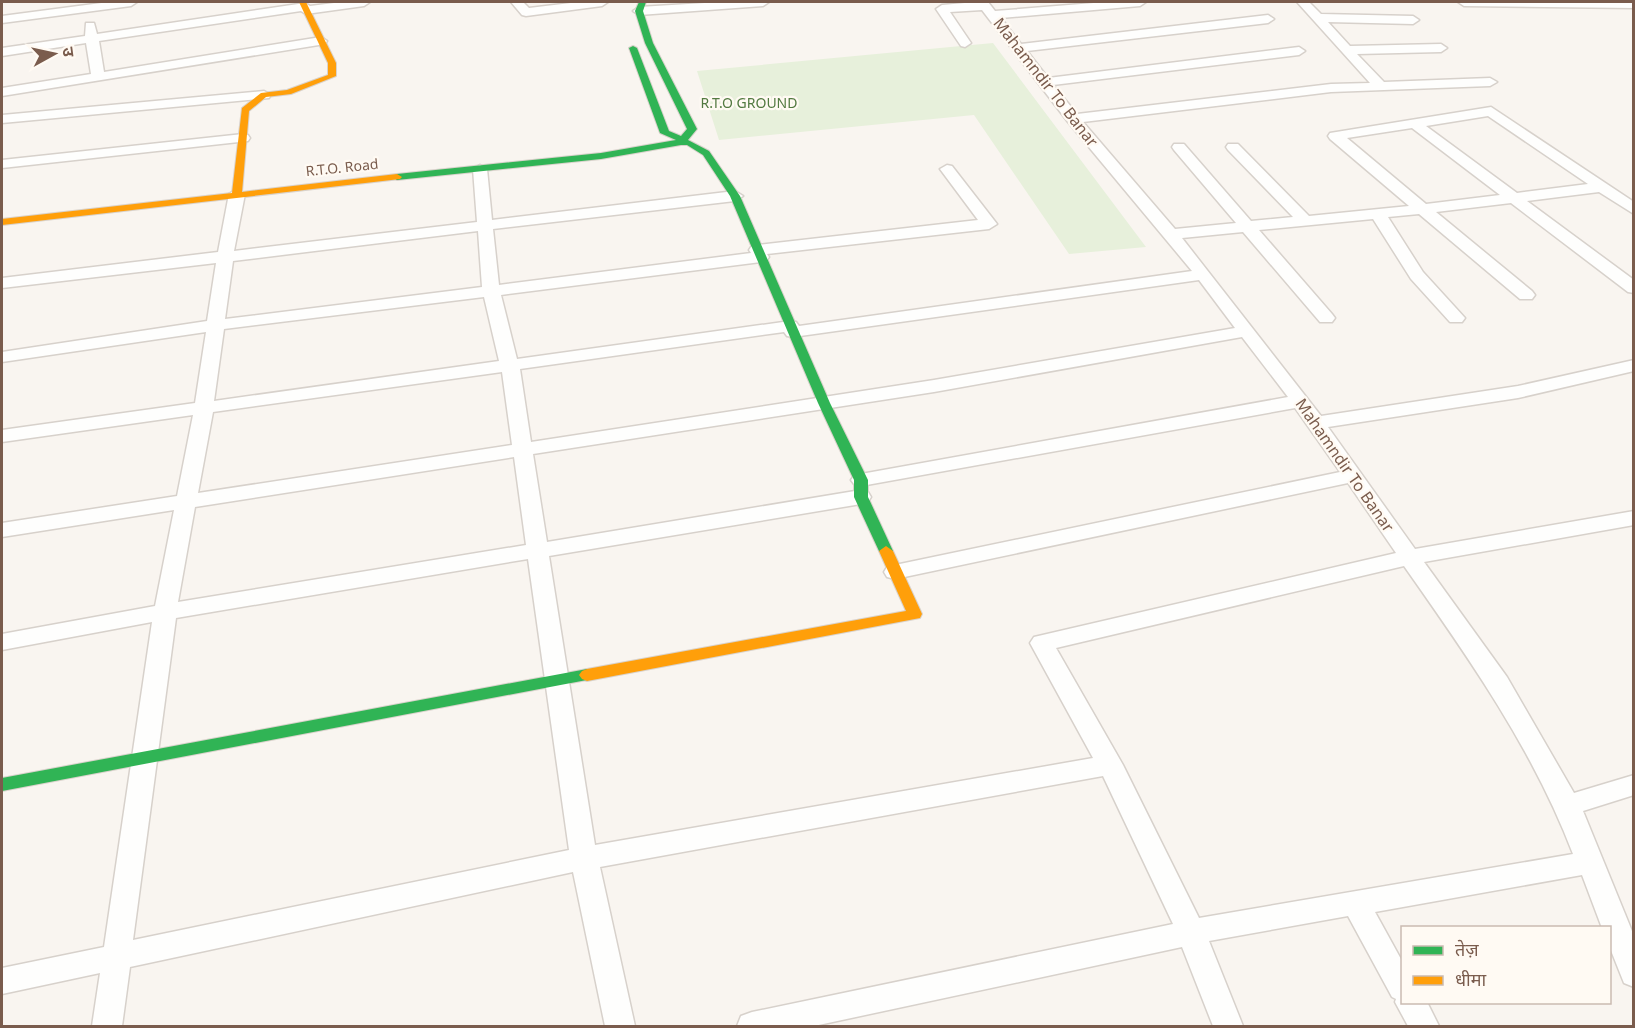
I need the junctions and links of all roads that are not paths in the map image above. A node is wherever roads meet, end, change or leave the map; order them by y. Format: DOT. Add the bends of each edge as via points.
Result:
graph roads {
  1 [pos="131,2"];
  2 [pos="364,2"];
  3 [pos="517,2"];
  4 [pos="602,2"];
  5 [pos="743,2"];
  6 [pos="763,2"];
  7 [pos="1140,2"];
  8 [pos="1303,2"];
  9 [pos="1464,2"];
  10 [pos="1634,4"];
  11 [pos="86,5"];
  12 [pos="305,6"];
  13 [pos="640,6"];
  14 [pos="987,7"];
  15 [pos="1318,18"];
  16 [pos="1268,19"];
  17 [pos="2,20"];
  18 [pos="1413,20"];
  19 [pos="628,34"];
  20 [pos="92,39"];
  21 [pos="321,41"];
  22 [pos="965,43"];
  23 [pos="1019,48"];
  24 [pos="1441,48"];
  25 [pos="1348,50"];
  26 [pos="1299,51"];
  27 [pos="2,52"];
  28 [pos="98,77"];
  29 [pos="1043,82"];
  30 [pos="1490,82"];
  31 [pos="1380,86"];
  32 [pos="5,91"];
  33 [pos="264,95"];
  34 [pos="2,119"];
  35 [pos="1072,119"];
  36 [pos="1414,123"];
  37 [pos="243,138"];
  38 [pos="682,140"];
  39 [pos="1179,147"];
  40 [pos="1233,147"];
  41 [pos="2,164"];
  42 [pos="480,169"];
  43 [pos="947,169"];
  44 [pos="1602,187"];
  45 [pos="237,194"];
  46 [pos="735,196"];
  47 [pos="1512,198"];
  48 [pos="1422,209"];
  49 [pos="1634,209"];
  50 [pos="1378,214"];
  51 [pos="1305,221"];
  52 [pos="2,222"];
  53 [pos="485,226"];
  54 [pos="1246,226"];
  55 [pos="1171,234"];
  56 [pos="759,253"];
  57 [pos="225,257"];
  58 [pos="1202,274"];
  59 [pos="2,283"];
  60 [pos="1634,288"];
  61 [pos="491,290"];
  62 [pos="1526,295"];
  63 [pos="1326,318"];
  64 [pos="1456,318"];
  65 [pos="216,324"];
  66 [pos="792,329"];
  67 [pos="1247,331"];
  68 [pos="2,357"];
  69 [pos="1633,366"];
  70 [pos="510,367"];
  71 [pos="1300,401"];
  72 [pos="824,403"];
  73 [pos="204,407"];
  74 [pos="1316,423"];
  75 [pos="2,436"];
  76 [pos="522,451"];
  77 [pos="1353,476"];
  78 [pos="861,488"];
  79 [pos="186,501"];
  80 [pos="1634,518"];
  81 [pos="2,530"];
  82 [pos="537,550"];
  83 [pos="1410,557"];
  84 [pos="895,572"];
  85 [pos="165,612"];
  86 [pos="2,642"];
  87 [pos="556,681"];
  88 [pos="143,758"];
  89 [pos="1110,765"];
  90 [pos="1634,784"];
  91 [pos="2,785"];
  92 [pos="1568,805"];
  93 [pos="584,858"];
  94 [pos="1590,862"];
  95 [pos="1356,904"];
  96 [pos="1191,932"];
  97 [pos="116,958"];
  98 [pos="1634,975"];
  99 [pos="2,981"];
  100 [pos="1401,986"];
  101 [pos="1411,1004"];
  102 [pos="107,1026"];
  103 [pos="620,1026"];
  104 [pos="752,1026"];
  105 [pos="1228,1026"];
  106 [pos="1424,1026"];
  1 -- 11 [label="street"];
  2 -- 12 [label="street"];
  3 -- 4 [label="street" via="526,12"];
  5 -- 6 [label="street"];
  5 -- 13 [label="street"];
  7 -- 14 [label="street"];
  8 -- 15 [label="street"];
  9 -- 10 [label="street"];
  11 -- 17 [label="street"];
  11 -- 20 [label="street"];
  12 -- 20 [label="street"];
  12 -- 21 [label="street"];
  13 -- 38 [label="street" via="649,44 692,129"];
  14 -- 22 [label="street" via="942,9"];
  14 -- 23 [label="street, Mahamndir To Banar"];
  15 -- 18 [label="street"];
  15 -- 25 [label="street"];
  16 -- 23 [label="street"];
  19 -- 38 [label="street" via="665,133"];
  20 -- 27 [label="street"];
  20 -- 28 [label="street"];
  21 -- 28 [label="street"];
  21 -- 33 [label="street" via="332,63 332,76 288,92"];
  23 -- 29 [label="street, Mahamndir To Banar"];
  24 -- 25 [label="street"];
  25 -- 31 [label="street"];
  26 -- 29 [label="street"];
  28 -- 32 [label="street"];
  29 -- 35 [label="street, Mahamndir To Banar"];
  30 -- 31 [label="street"];
  31 -- 35 [label="street" via="1331,88"];
  32 -- 34 [label="street"];
  33 -- 34 [label="street"];
  33 -- 37 [label="street" via="245,110"];
  35 -- 55 [label="street, Mahamndir To Banar"];
  36 -- 44 [label="street" via="1491,111"];
  36 -- 47 [label="street"];
  36 -- 48 [label="street" via="1335,136"];
  37 -- 41 [label="street"];
  37 -- 45 [label="street"];
  38 -- 42 [label="street, R.T.O. Road" via="601,156"];
  38 -- 46 [label="street" via="706,153"];
  39 -- 54 [label="street"];
  40 -- 51 [label="street"];
  42 -- 45 [label="street, R.T.O. Road"];
  42 -- 53 [label="street"];
  43 -- 56 [label="street" via="989,224"];
  44 -- 47 [label="street"];
  44 -- 49 [label="street"];
  45 -- 52 [label="street, R.T.O. Road"];
  45 -- 57 [label="street"];
  46 -- 53 [label="street"];
  46 -- 56 [label="street"];
  47 -- 48 [label="street"];
  47 -- 60 [label="street"];
  48 -- 50 [label="street"];
  48 -- 62 [label="street"];
  50 -- 51 [label="street"];
  50 -- 64 [label="street" via="1418,275"];
  51 -- 54 [label="street"];
  53 -- 57 [label="street"];
  53 -- 61 [label="street"];
  54 -- 55 [label="street"];
  54 -- 63 [label="street"];
  55 -- 58 [label="street, Mahamndir To Banar"];
  56 -- 61 [label="street"];
  56 -- 66 [label="street"];
  57 -- 59 [label="street"];
  57 -- 65 [label="street"];
  58 -- 66 [label="street"];
  58 -- 67 [label="street, Mahamndir To Banar"];
  61 -- 65 [label="street"];
  61 -- 70 [label="street"];
  65 -- 68 [label="street"];
  65 -- 73 [label="street"];
  66 -- 70 [label="street"];
  66 -- 72 [label="street"];
  67 -- 71 [label="street, Mahamndir To Banar"];
  67 -- 72 [label="street"];
  69 -- 74 [label="street" via="1518,392"];
  70 -- 73 [label="street"];
  70 -- 76 [label="street"];
  71 -- 74 [label="street, Mahamndir To Banar"];
  71 -- 78 [label="street"];
  72 -- 76 [label="street"];
  72 -- 78 [label="street"];
  73 -- 75 [label="street"];
  73 -- 79 [label="street"];
  74 -- 77 [label="street, Mahamndir To Banar"];
  76 -- 79 [label="street"];
  76 -- 82 [label="street"];
  77 -- 83 [label="street, Mahamndir To Banar"];
  77 -- 84 [label="street"];
  78 -- 82 [label="street"];
  78 -- 84 [label="street"];
  79 -- 81 [label="street"];
  79 -- 85 [label="street"];
  80 -- 83 [label="street"];
  82 -- 85 [label="street"];
  82 -- 87 [label="street"];
  83 -- 89 [label="street" via="1042,644"];
  83 -- 92 [label="street, Mahamndir To Banar" via="1498,682"];
  84 -- 87 [label="street" via="915,614"];
  85 -- 86 [label="street"];
  85 -- 88 [label="street"];
  87 -- 88 [label="street"];
  87 -- 93 [label="street"];
  88 -- 91 [label="street"];
  88 -- 97 [label="street"];
  89 -- 93 [label="street"];
  89 -- 96 [label="street"];
  90 -- 92 [label="street"];
  92 -- 94 [label="street, Mahamndir To Banar"];
  93 -- 97 [label="street"];
  93 -- 103 [label="street"];
  94 -- 95 [label="street"];
  94 -- 98 [label="street, Mahamndir To Banar"];
  95 -- 96 [label="street"];
  95 -- 100 [label="street"];
  96 -- 104 [label="street"];
  96 -- 105 [label="street"];
  97 -- 99 [label="street"];
  97 -- 102 [label="street"];
  101 -- 106 [label="street"];
}
